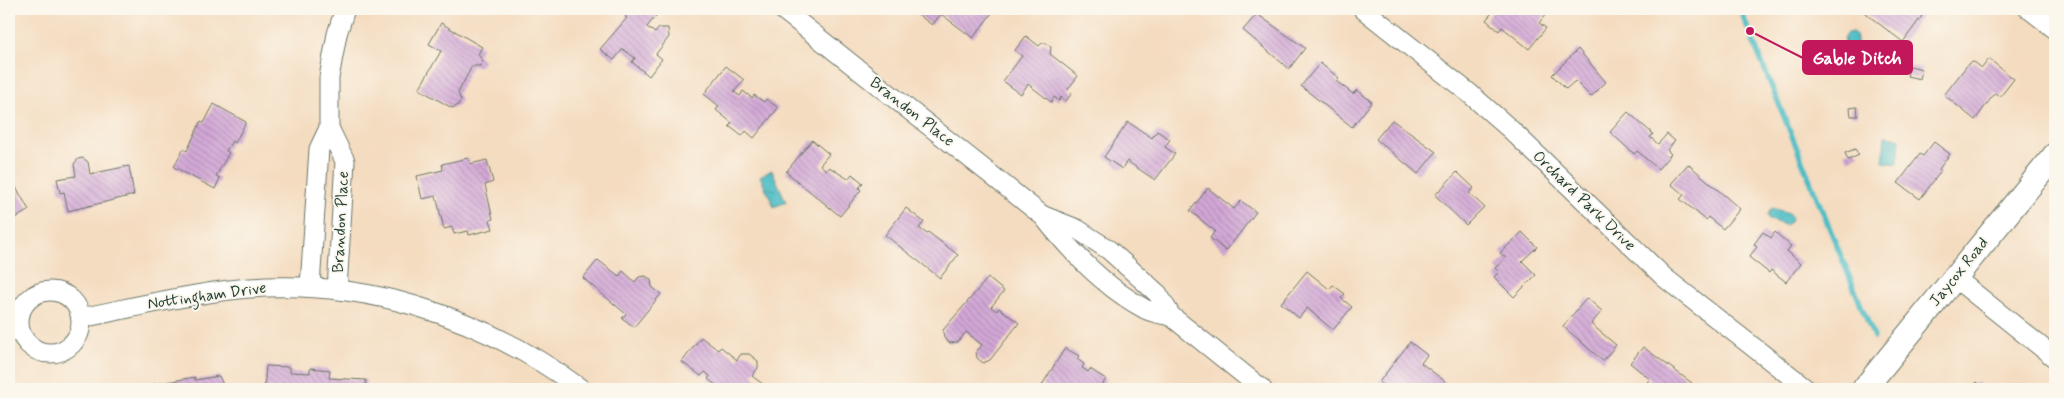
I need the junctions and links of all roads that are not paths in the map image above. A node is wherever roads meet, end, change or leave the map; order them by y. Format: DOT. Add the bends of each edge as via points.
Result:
graph roads {
  1 [pos="345,9"];
  2 [pos="782,9"];
  3 [pos="1363,9"];
  4 [pos="2029,9"];
  5 [pos="2055,29"];
  6 [pos="329,128"];
  7 [pos="2055,155"];
  8 [pos="1043,216"];
  9 [pos="1954,277"];
  10 [pos="310,286"];
  11 [pos="338,289"];
  12 [pos="1171,316"];
  13 [pos="81,318"];
  14 [pos="2055,358"];
  15 [pos="581,389"];
  16 [pos="1262,389"];
  17 [pos="1807,389"];
  18 [pos="1864,389"];
  1 -- 6 [label="street, Brandon Place" via="330,71"];
  2 -- 8 [label="street, Brandon Place"];
  3 -- 17 [label="street, Orchard Park Drive" via="1509,128 1665,278"];
  4 -- 5 [label="street"];
  6 -- 10 [label="street, Brandon Place" via="319,149"];
  6 -- 11 [label="street, Brandon Place" via="345,161"];
  7 -- 9 [label="street, Jaycox Road"];
  8 -- 12 [label="street, Brandon Place" via="1077,229 1109,250 1158,294"];
  8 -- 12 [label="street, Brandon Place" via="1093,272 1146,310"];
  9 -- 14 [label="street"];
  9 -- 18 [label="street, Jaycox Road"];
  10 -- 11 [label="street, Nottingham Drive"];
  10 -- 13 [label="street, Nottingham Drive" via="230,290"];
  11 -- 15 [label="street, Nottingham Drive" via="398,300 478,327 516,346"];
  12 -- 16 [label="street, Brandon Place"];
}
